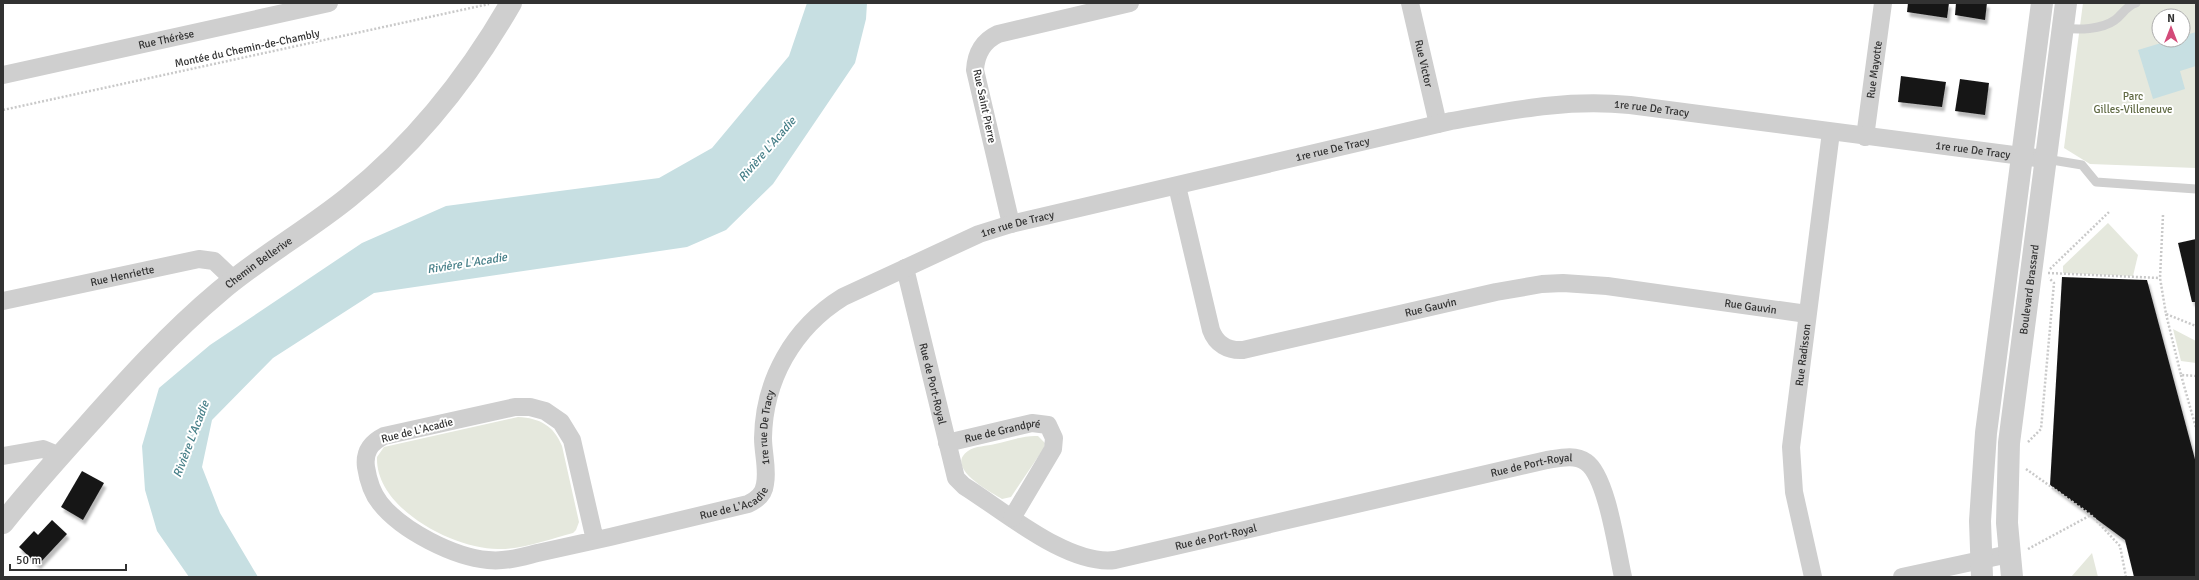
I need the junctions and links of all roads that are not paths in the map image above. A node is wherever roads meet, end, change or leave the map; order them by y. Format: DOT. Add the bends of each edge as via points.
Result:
graph roads {
  1 [pos="328,3"];
  2 [pos="510,3"];
  3 [pos="1130,3"];
  4 [pos="1410,3"];
  5 [pos="1883,3"];
  6 [pos="2042,3"];
  7 [pos="2066,3"];
  8 [pos="2136,3"];
  9 [pos="2063,28"];
  10 [pos="3,75"];
  11 [pos="1438,124"];
  12 [pos="1831,132"];
  13 [pos="1865,136"];
  14 [pos="2021,156"];
  15 [pos="2044,159"];
  16 [pos="1177,186"];
  17 [pos="2196,189"];
  18 [pos="1011,224"];
  19 [pos="905,268"];
  20 [pos="234,280"];
  21 [pos="3,301"];
  22 [pos="1807,314"];
  23 [pos="2004,386"];
  24 [pos="947,443"];
  25 [pos="3,456"];
  26 [pos="60,456"];
  27 [pos="766,476"];
  28 [pos="1012,518"];
  29 [pos="3,523"];
  30 [pos="596,540"];
  31 [pos="2018,552"];
  32 [pos="1982,568"];
  33 [pos="1623,577"];
  34 [pos="1813,577"];
  35 [pos="1902,577"];
  36 [pos="2012,577"];
  1 -- 10 [label="street, Rue Thérèse"];
  2 -- 20 [label="street, Chemin Bellerive" via="466,71 401,149 349,197"];
  3 -- 18 [label="street, Rue Saint Pierre" via="1003,32 988,40 978,53 975,70"];
  4 -- 11 [label="street, Rue Victor"];
  5 -- 13 [label="street, Rue Mayotte"];
  6 -- 14 [label="street, Boulevard Brassard"];
  7 -- 9 [label="street, Boulevard Brassard"];
  8 -- 9 [label="lane" via="2130,5 2112,22 2080,30"];
  9 -- 15 [label="street, Boulevard Brassard"];
  11 -- 12 [label="street, 1re rue De Tracy" via="1522,108 1588,102 1630,105"];
  11 -- 16 [label="street, 1re rue De Tracy"];
  12 -- 13 [label="street, 1re rue De Tracy"];
  12 -- 22 [label="street, Rue Radisson"];
  13 -- 14 [label="street, 1re rue De Tracy"];
  14 -- 15 [label="street, 1re rue De Tracy"];
  14 -- 23 [label="street, Boulevard Brassard"];
  15 -- 17 [label="lane" via="2082,165 2096,182"];
  15 -- 23 [label="street, Boulevard Brassard"];
  16 -- 18 [label="street, 1re rue De Tracy"];
  16 -- 22 [label="street, Rue Gauvin" via="1211,330 1218,343 1234,350 1508,290 1556,283 1607,286"];
  18 -- 19 [label="street, 1re rue De Tracy" via="979,234"];
  19 -- 24 [label="street, Rue de Port-Royal"];
  19 -- 27 [label="street, 1re rue De Tracy" via="833,303 810,323 794,342 775,378 766,408 763,438"];
  20 -- 21 [label="street, Rue Henriette" via="214,261 199,259"];
  20 -- 26 [label="street, Chemin Bellerive" via="150,357"];
  22 -- 34 [label="street, Rue Radisson" via="1792,429 1791,459 1796,503"];
  23 -- 31 [label="street, Boulevard Brassard" via="2016,465"];
  23 -- 32 [label="street, Boulevard Brassard" via="1982,484"];
  24 -- 28 [label="street, Rue de Port-Royal" via="959,483"];
  24 -- 28 [label="street, Rue de Grandpré" via="1032,423 1048,425 1054,438 1053,449"];
  25 -- 26 [label="street" via="43,449"];
  26 -- 29 [label="street, Chemin Bellerive"];
  27 -- 30 [label="street, Rue de L'Acadie" via="761,494 748,504"];
  28 -- 33 [label="street, Rue de Port-Royal" via="1075,555 1107,561 1548,460 1573,457 1586,462 1599,478"];
  30 -- 30 [label="street, Rue de L'Acadie" via="502,560 482,559 459,553 412,530 385,508 370,484 366,454 374,442 384,436 511,408 539,409 561,422 572,440"];
  31 -- 32 [label="street"];
  31 -- 36 [label="street, Boulevard Brassard"];
  32 -- 35 [label="street"];
}
